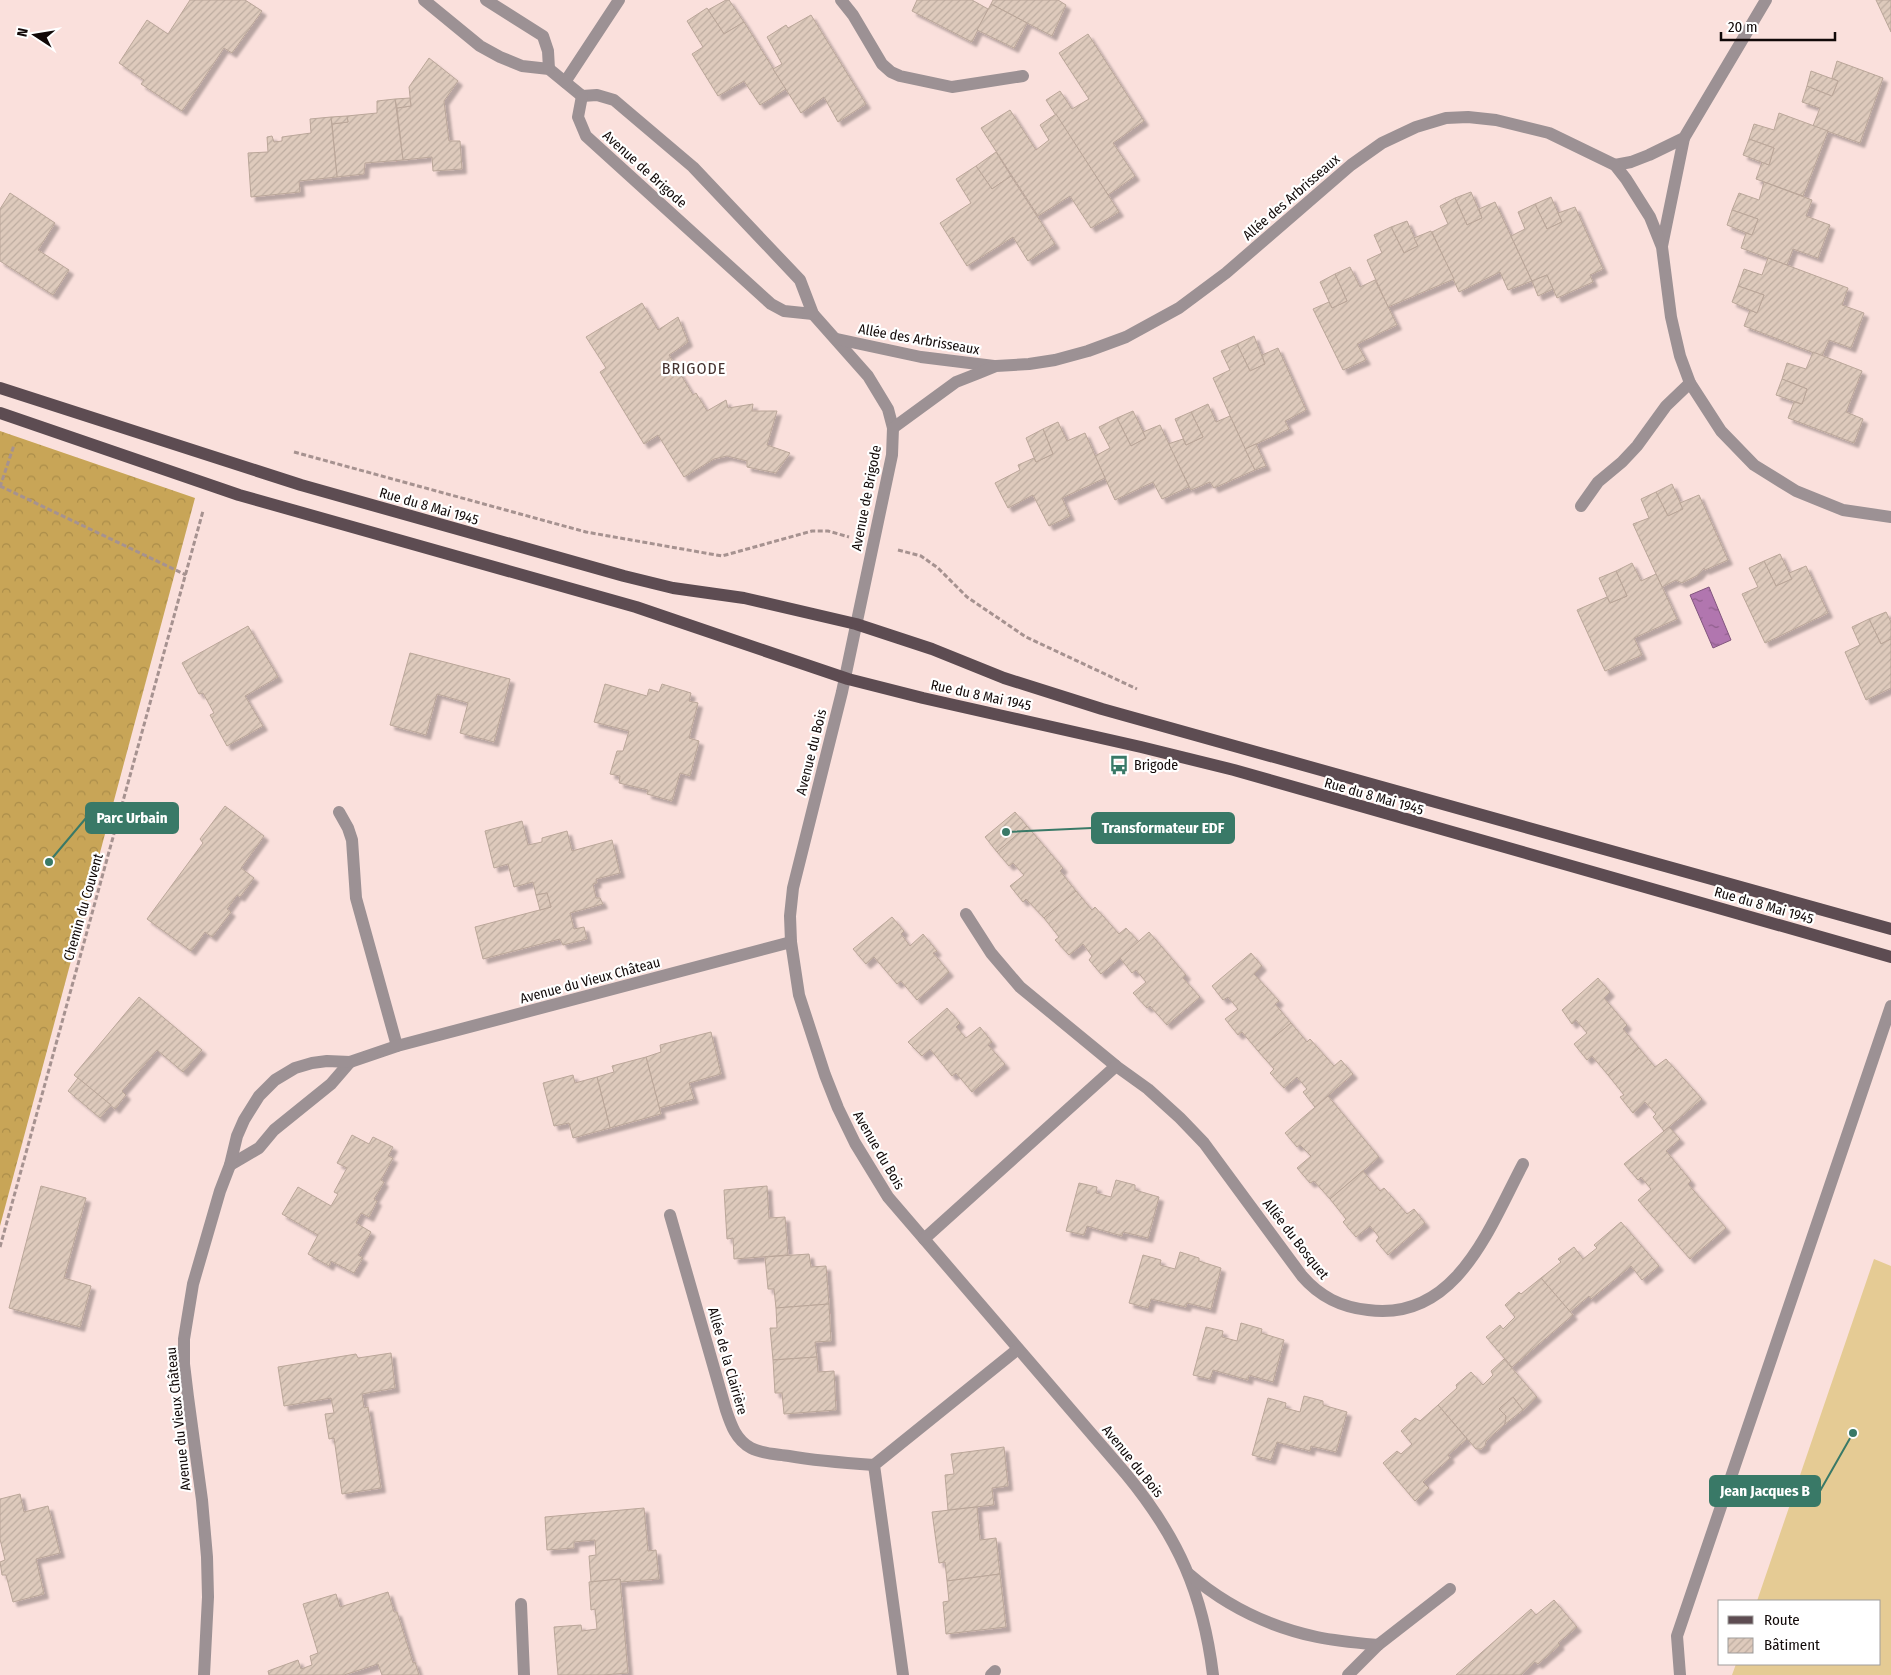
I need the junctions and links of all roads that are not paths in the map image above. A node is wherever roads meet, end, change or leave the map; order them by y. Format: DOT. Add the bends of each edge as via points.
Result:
graph roads {
  1 [pos="424,0"];
  2 [pos="486,0"];
  3 [pos="619,0"];
  4 [pos="841,0"];
  5 [pos="1766,0"];
  6 [pos="548,69"];
  7 [pos="1023,76"];
  8 [pos="565,82"];
  9 [pos="582,96"];
  10 [pos="1684,138"];
  11 [pos="1615,165"];
  12 [pos="1662,247"];
  13 [pos="813,314"];
  14 [pos="837,339"];
  15 [pos="996,366"];
  16 [pos="1690,383"];
  17 [pos="0,388"];
  18 [pos="0,413"];
  19 [pos="893,428"];
  20 [pos="1580,506"];
  21 [pos="1891,517"];
  22 [pos="856,624"];
  23 [pos="845,678"];
  24 [pos="339,812"];
  25 [pos="966,914"];
  26 [pos="1891,928"];
  27 [pos="791,942"];
  28 [pos="1891,957"];
  29 [pos="1891,1006"];
  30 [pos="396,1046"];
  31 [pos="350,1062"];
  32 [pos="1116,1066"];
  33 [pos="1523,1164"];
  34 [pos="230,1165"];
  35 [pos="670,1215"];
  36 [pos="924,1239"];
  37 [pos="1018,1349"];
  38 [pos="874,1465"];
  39 [pos="1189,1574"];
  40 [pos="1450,1589"];
  41 [pos="521,1604"];
  42 [pos="1378,1646"];
  43 [pos="204,1675"];
  44 [pos="524,1675"];
  45 [pos="903,1675"];
  46 [pos="1213,1675"];
  47 [pos="1348,1675"];
  48 [pos="1680,1675"];
  1 -- 6 [label="street" via="474,41 500,57 522,66"];
  2 -- 6 [label="street" via="543,36 548,52"];
  3 -- 8 [label="street"];
  4 -- 7 [label="street" via="882,64 895,74 952,87"];
  5 -- 10 [label="street, Allée des Arbrisseaux"];
  6 -- 8 [label="street"];
  8 -- 9 [label="street"];
  9 -- 13 [label="street, Avenue de Brigode" via="597,95 614,100 693,168 800,280"];
  9 -- 13 [label="street, Avenue de Brigode" via="578,116 586,136 771,304 784,312"];
  10 -- 11 [label="street" via="1649,156"];
  10 -- 12 [label="street, Allée des Arbrisseaux"];
  11 -- 12 [label="street, Allée des Arbrisseaux" via="1650,217"];
  11 -- 15 [label="street, Allée des Arbrisseaux" via="1549,133 1496,120 1446,118 1416,127 1382,143 1351,165 1226,273 1179,308 1126,337 1088,351 1054,360"];
  12 -- 16 [label="street, Allée des Arbrisseaux" via="1671,317"];
  13 -- 14 [label="street, Avenue de Brigode"];
  14 -- 15 [label="street, Allée des Arbrisseaux" via="921,357"];
  14 -- 19 [label="street, Avenue de Brigode" via="868,376 888,410"];
  15 -- 19 [label="street, Allée des Arbrisseaux" via="956,382"];
  16 -- 20 [label="street" via="1666,406 1637,446 1598,482"];
  16 -- 21 [label="street, Allée des Arbrisseaux" via="1721,431 1754,465 1796,491 1843,510"];
  17 -- 22 [label="main road, Rue du 8 Mai 1945" via="301,485 624,576 673,588 744,598"];
  18 -- 23 [label="main road, Rue du 8 Mai 1945" via="210,486 636,607"];
  19 -- 22 [label="street, Avenue de Brigode" via="892,455"];
  22 -- 23 [label="street"];
  22 -- 26 [label="main road, Rue du 8 Mai 1945" via="1083,703"];
  23 -- 27 [label="street, Avenue du Bois" via="793,888"];
  23 -- 28 [label="main road, Rue du 8 Mai 1945" via="1234,770"];
  24 -- 30 [label="street" via="352,840 356,898"];
  25 -- 32 [label="street, Allée du Bosquet" via="991,953 1020,987"];
  27 -- 30 [label="street, Avenue du Vieux Château"];
  27 -- 36 [label="street, Avenue du Bois" via="799,995 838,1108 888,1197"];
  29 -- 48 [label="street" via="1677,1636"];
  30 -- 31 [label="street, Avenue du Vieux Château"];
  31 -- 34 [label="street" via="331,1084 274,1130 259,1148"];
  31 -- 34 [label="street, Avenue du Vieux Château" via="312,1063 295,1068 275,1080 259,1096 244,1120"];
  32 -- 33 [label="street, Allée du Bosquet" via="1148,1089 1204,1143 1312,1288 1324,1297 1356,1309 1389,1311 1407,1308 1450,1284 1480,1247"];
  32 -- 36 [label="street"];
  34 -- 43 [label="street, Avenue du Vieux Château" via="193,1284 184,1339 184,1364 207,1557"];
  35 -- 38 [label="street, Allée de la Clairière" via="726,1410 740,1439 751,1448 770,1453"];
  36 -- 37 [label="street, Avenue du Bois"];
  37 -- 38 [label="street"];
  37 -- 39 [label="street, Avenue du Bois" via="1147,1500"];
  38 -- 45 [label="street"];
  39 -- 42 [label="street, Avenue du Bois" via="1211,1593 1290,1630"];
  39 -- 46 [label="street, Avenue du Bois" via="1200,1607"];
  40 -- 42 [label="street"];
  41 -- 44 [label="street"];
  42 -- 47 [label="street"];
}
